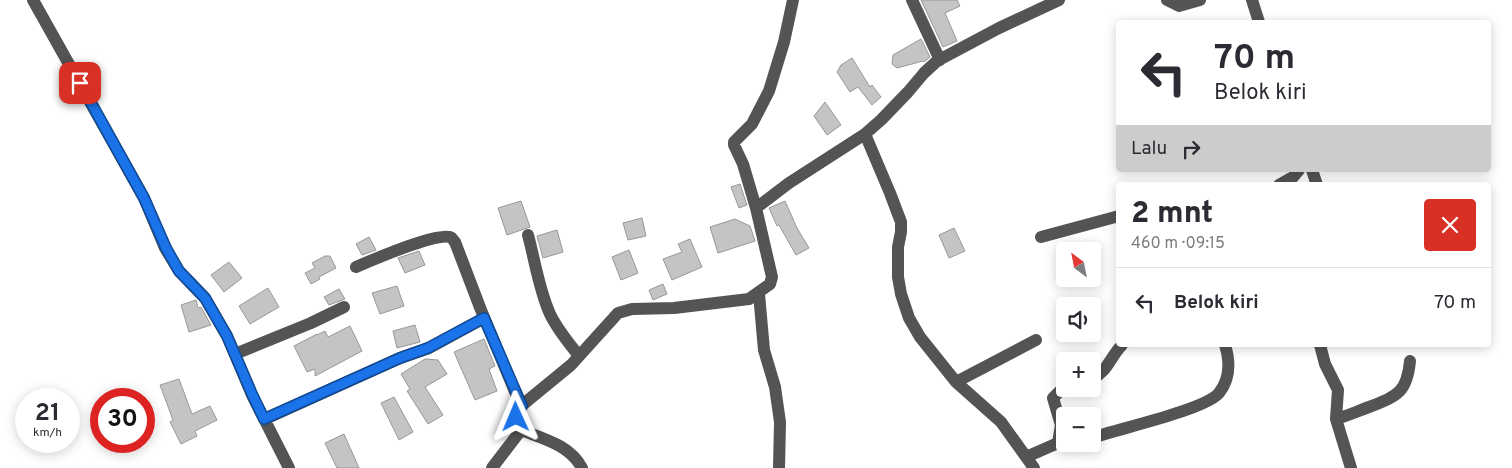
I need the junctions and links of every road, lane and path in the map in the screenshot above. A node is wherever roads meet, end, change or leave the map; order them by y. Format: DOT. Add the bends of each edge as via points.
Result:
graph roads {
  1 [pos="33,0"];
  2 [pos="793,0"];
  3 [pos="912,0"];
  4 [pos="1059,0"];
  5 [pos="1167,0"];
  6 [pos="1200,0"];
  7 [pos="1252,0"];
  8 [pos="1258,20"];
  9 [pos="940,60"];
  10 [pos="865,134"];
  11 [pos="1297,172"];
  12 [pos="1284,182"];
  13 [pos="756,208"];
  14 [pos="1116,217"];
  15 [pos="528,236"];
  16 [pos="1041,237"];
  17 [pos="356,267"];
  18 [pos="759,294"];
  19 [pos="344,307"];
  20 [pos="484,318"];
  21 [pos="1036,340"];
  22 [pos="1120,347"];
  23 [pos="1225,347"];
  24 [pos="1321,347"];
  25 [pos="235,354"];
  26 [pos="579,356"];
  27 [pos="1410,361"];
  28 [pos="1101,373"];
  29 [pos="956,382"];
  30 [pos="1056,396"];
  31 [pos="522,406"];
  32 [pos="1056,410"];
  33 [pos="264,419"];
  34 [pos="1336,419"];
  35 [pos="521,430"];
  36 [pos="1101,435"];
  37 [pos="1056,446"];
  38 [pos="1030,463"];
  39 [pos="289,468"];
  40 [pos="492,468"];
  41 [pos="582,468"];
  42 [pos="779,468"];
  43 [pos="1351,468"];
  1 -- 25 [label="street" via="144,198 179,271 205,298"];
  2 -- 13 [label="street" via="769,91 752,124 734,145"];
  3 -- 9 [label="street"];
  4 -- 9 [label="street"];
  5 -- 6 [label="street" via="1179,6"];
  7 -- 8 [label="street"];
  9 -- 10 [label="street"];
  10 -- 13 [label="street"];
  10 -- 29 [label="street" via="901,222 898,277 909,318"];
  11 -- 12 [label="street"];
  13 -- 18 [label="street" via="772,276 770,284"];
  14 -- 16 [label="street"];
  15 -- 26 [label="street" via="550,315"];
  17 -- 20 [label="street" via="422,242 452,238"];
  18 -- 26 [label="street" via="738,301 624,310 611,318"];
  18 -- 42 [label="street" via="764,350 775,387 780,422"];
  19 -- 25 [label="street"];
  20 -- 31 [label="street"];
  20 -- 33 [label="street" via="428,348"];
  21 -- 29 [label="street"];
  22 -- 28 [label="street"];
  23 -- 36 [label="street" via="1228,371 1218,394 1160,418"];
  24 -- 34 [label="street" via="1325,364 1338,386"];
  25 -- 33 [label="street"];
  26 -- 31 [label="street"];
  27 -- 34 [label="street" via="1405,382 1395,396"];
  29 -- 38 [label="street" via="1001,422"];
  30 -- 32 [label="street"];
  31 -- 35 [label="street" via="516,417"];
  33 -- 39 [label="street"];
  34 -- 43 [label="street"];
  35 -- 40 [label="street"];
  35 -- 41 [label="street" via="562,446 575,456"];
  37 -- 38 [label="street"];
}
